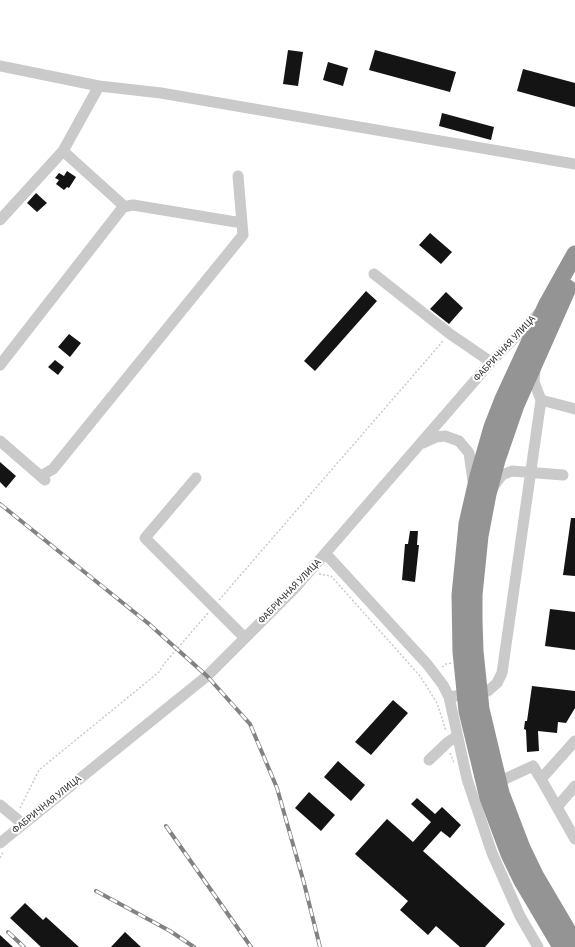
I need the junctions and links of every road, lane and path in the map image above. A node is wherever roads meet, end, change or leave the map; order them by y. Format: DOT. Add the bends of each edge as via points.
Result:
graph roads {
  1 [pos="0,66"];
  2 [pos="98,86"];
  3 [pos="63,151"];
  4 [pos="575,164"];
  5 [pos="238,176"];
  6 [pos="123,207"];
  7 [pos="0,220"];
  8 [pos="242,223"];
  9 [pos="575,254"];
  10 [pos="374,274"];
  11 [pos="575,276"];
  12 [pos="546,306"];
  13 [pos="450,334"];
  14 [pos="537,354"];
  15 [pos="491,362"];
  16 [pos="0,365"];
  17 [pos="542,400"];
  18 [pos="575,409"];
  19 [pos="0,441"];
  20 [pos="416,448"];
  21 [pos="532,472"];
  22 [pos="563,475"];
  23 [pos="196,478"];
  24 [pos="479,499"];
  25 [pos="326,554"];
  26 [pos="306,576"];
  27 [pos="214,606"];
  28 [pos="467,620"];
  29 [pos="245,638"];
  30 [pos="449,697"];
  31 [pos="453,739"];
  32 [pos="575,741"];
  33 [pos="429,760"];
  34 [pos="462,761"];
  35 [pos="541,779"];
  36 [pos="575,786"];
  37 [pos="471,792"];
  38 [pos="0,805"];
  39 [pos="557,807"];
  40 [pos="13,814"];
  41 [pos="23,824"];
  42 [pos="573,832"];
  43 [pos="0,842"];
  44 [pos="575,943"];
  45 [pos="538,947"];
  46 [pos="561,947"];
  1 -- 2 [label="street"];
  2 -- 3 [label="street"];
  2 -- 4 [label="street" via="161,94"];
  3 -- 6 [label="street"];
  3 -- 7 [label="street"];
  5 -- 8 [label="street"];
  6 -- 8 [label="street" via="133,205"];
  6 -- 16 [label="street"];
  8 -- 19 [label="street" via="243,235 43,479"];
  9 -- 12 [label="highway"];
  10 -- 13 [label="street"];
  11 -- 14 [label="highway"];
  12 -- 15 [label="street, ФАБРИЧНАЯ УЛИЦА"];
  12 -- 24 [label="highway" via="503,400 483,456"];
  13 -- 15 [label="street"];
  13 -- 27 [label="path"];
  14 -- 17 [label="street" via="534,382"];
  14 -- 24 [label="highway"];
  15 -- 20 [label="street, ФАБРИЧНАЯ УЛИЦА"];
  17 -- 18 [label="street"];
  17 -- 21 [label="street"];
  20 -- 24 [label="street" via="436,437 452,437 459,441 469,452"];
  20 -- 25 [label="street, ФАБРИЧНАЯ УЛИЦА"];
  21 -- 22 [label="street"];
  21 -- 24 [label="street" via="512,471 502,475 492,489"];
  21 -- 30 [label="street" via="506,653 500,678 488,691"];
  23 -- 27 [label="street" via="144,538"];
  24 -- 28 [label="highway" via="467,524 463,560"];
  25 -- 26 [label="street, ФАБРИЧНАЯ УЛИЦА"];
  25 -- 30 [label="street" via="436,674"];
  26 -- 29 [label="street, ФАБРИЧНАЯ УЛИЦА"];
  26 -- 31 [label="path" via="309,580 322,574 332,576 420,676 437,702"];
  27 -- 29 [label="street"];
  27 -- 40 [label="path" via="159,672 39,770 21,807"];
  28 -- 44 [label="highway" via="475,651 481,709 501,794 535,875"];
  28 -- 46 [label="highway" via="461,652 467,711 488,798 522,881"];
  29 -- 41 [label="street, ФАБРИЧНАЯ УЛИЦА" via="207,676"];
  30 -- 31 [label="street"];
  31 -- 33 [label="street"];
  31 -- 34 [label="street"];
  31 -- 34 [label="path" via="452,763"];
  32 -- 35 [label="street"];
  34 -- 37 [label="street"];
  35 -- 37 [label="street" via="532,766 495,784"];
  35 -- 39 [label="street"];
  36 -- 39 [label="street"];
  37 -- 45 [label="street" via="506,887"];
  38 -- 40 [label="street"];
  39 -- 42 [label="street"];
  40 -- 41 [label="street"];
  41 -- 43 [label="street, ФАБРИЧНАЯ УЛИЦА"];
}
